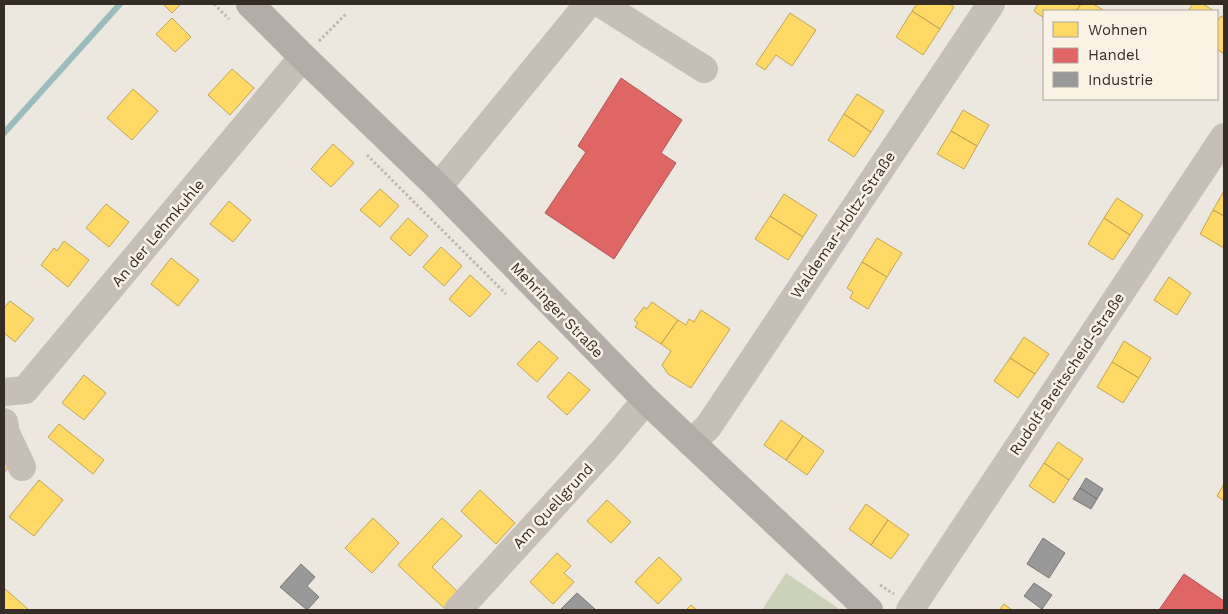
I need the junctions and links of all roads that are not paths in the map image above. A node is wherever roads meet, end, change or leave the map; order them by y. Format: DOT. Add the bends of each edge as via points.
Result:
graph roads {
  1 [pos="588,4"];
  2 [pos="601,4"];
  3 [pos="991,4"];
  4 [pos="242,14"];
  5 [pos="303,57"];
  6 [pos="704,69"];
  7 [pos="1224,137"];
  8 [pos="437,186"];
  9 [pos="4,392"];
  10 [pos="646,400"];
  11 [pos="4,422"];
  12 [pos="691,443"];
  13 [pos="22,467"];
  14 [pos="458,610"];
  15 [pos="869,610"];
  16 [pos="910,610"];
  1 -- 8 [label="street"];
  2 -- 6 [label="street"];
  3 -- 12 [label="street, Waldemar-Holtz-Straße" via="708,427"];
  4 -- 5 [label="main road, Mehringer Straße"];
  5 -- 8 [label="main road, Mehringer Straße"];
  5 -- 9 [label="street, An der Lehmkuhle" via="25,390"];
  7 -- 16 [label="street, Rudolf-Breitscheid-Straße"];
  8 -- 10 [label="main road, Mehringer Straße"];
  10 -- 12 [label="main road, Mehringer Straße"];
  10 -- 14 [label="street, Am Quellgrund" via="605,450"];
  11 -- 13 [label="street"];
  12 -- 15 [label="main road, Mehringer Straße"];
}
